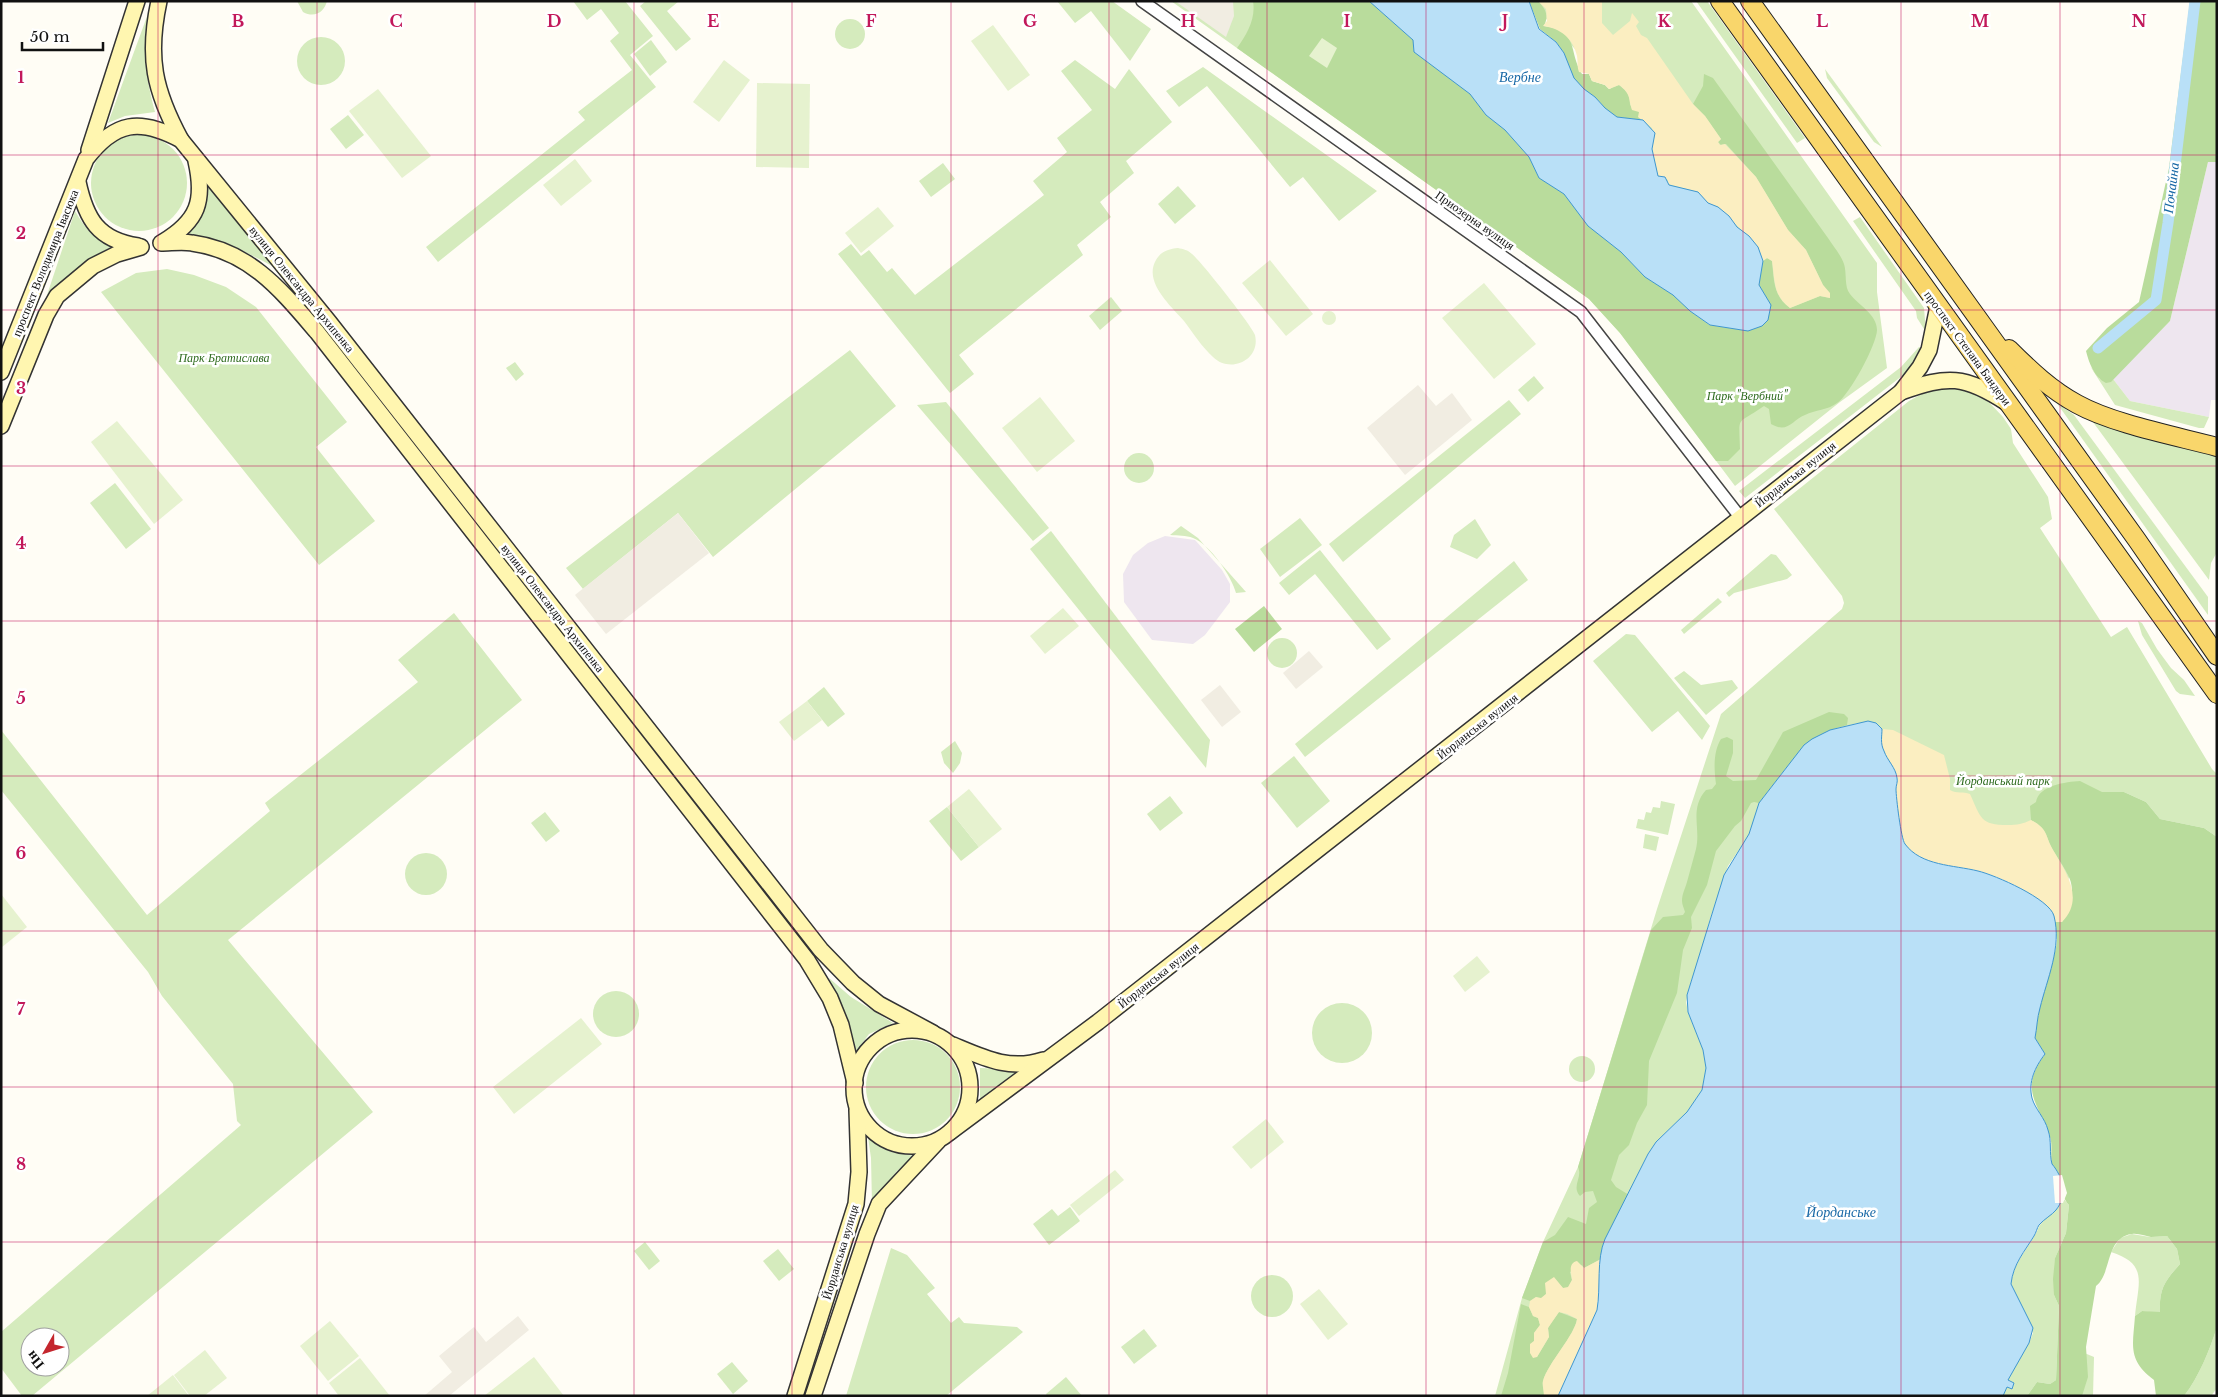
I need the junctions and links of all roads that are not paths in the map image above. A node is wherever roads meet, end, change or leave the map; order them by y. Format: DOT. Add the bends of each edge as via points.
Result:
graph roads {
  1 [pos="137,1"];
  2 [pos="159,1"];
  3 [pos="1142,1"];
  4 [pos="1720,1"];
  5 [pos="1750,1"];
  6 [pos="181,140"];
  7 [pos="195,156"];
  8 [pos="86,159"];
  9 [pos="78,182"];
  10 [pos="161,243"];
  11 [pos="141,247"];
  12 [pos="1948,279"];
  13 [pos="1938,306"];
  14 [pos="1,372"];
  15 [pos="1901,392"];
  16 [pos="2012,407"];
  17 [pos="1,426"];
  18 [pos="2217,447"];
  19 [pos="1740,517"];
  20 [pos="2137,540"];
  21 [pos="2217,636"];
  22 [pos="2217,656"];
  23 [pos="2200,670"];
  24 [pos="2217,694"];
  25 [pos="2217,705"];
  26 [pos="933,1034"];
  27 [pos="950,1044"];
  28 [pos="1052,1058"];
  29 [pos="855,1083"];
  30 [pos="857,1103"];
  31 [pos="946,1135"];
  32 [pos="795,1396"];
  33 [pos="813,1396"];
  1 -- 8 [label="main road"];
  2 -- 6 [label="main road" via="154,23 153,56 157,85 166,112"];
  3 -- 19 [label="street, Приозерна вулиця" via="1581,312"];
  4 -- 13 [label="main road, проспект Степана Бандери"];
  5 -- 12 [label="main road, проспект Степана Бандери"];
  6 -- 7 [label="main road"];
  6 -- 8 [label="main road" via="147,126 129,127 112,132"];
  7 -- 10 [label="main road" via="200,180 199,199 192,217 180,232"];
  7 -- 26 [label="main road, вулиця Олександра Архипенка" via="341,337 821,950 879,1004"];
  8 -- 9 [label="main road"];
  9 -- 11 [label="main road" via="82,204 91,221 105,235 122,244"];
  9 -- 14 [label="main road, проспект Володимира Івасюка"];
  10 -- 11 [label="main road"];
  10 -- 29 [label="main road, вулиця Олександра Архипенка" via="191,242 235,256 279,288 317,332 807,960 830,998 841,1025"];
  11 -- 17 [label="main road, проспект Володимира Івасюка" via="93,266 57,296 46,314"];
  12 -- 18 [label="main road" via="2024,364 2051,388 2079,405 2126,422"];
  12 -- 20 [label="main road, проспект Степана Бандери"];
  13 -- 15 [label="main road, Йорданська вулиця" via="1929,350"];
  13 -- 16 [label="main road, проспект Степана Бандери"];
  15 -- 16 [label="main road, Йорданська вулиця" via="1948,379 1989,392"];
  15 -- 19 [label="main road, Йорданська вулиця"];
  16 -- 23 [label="main road, проспект Степана Бандери"];
  19 -- 28 [label="main road, Йорданська вулиця"];
  20 -- 21 [label="main road"];
  20 -- 22 [label="main road, проспект Степана Бандери"];
  23 -- 24 [label="main road, проспект Степана Бандери"];
  23 -- 25 [label="main road"];
  26 -- 27 [label="main road"];
  26 -- 29 [label="main road" via="906,1030 881,1039 863,1058"];
  27 -- 28 [label="main road, Йорданська вулиця" via="1002,1064 1028,1065"];
  27 -- 31 [label="main road" via="963,1060 970,1088 965,1113"];
  28 -- 31 [label="main road, Йорданська вулиця"];
  29 -- 30 [label="main road"];
  30 -- 31 [label="main road" via="867,1124 891,1141 919,1146"];
  30 -- 32 [label="main road, Йорданська вулиця" via="859,1163 856,1204"];
  31 -- 33 [label="main road, Йорданська вулиця" via="879,1204"];
}
